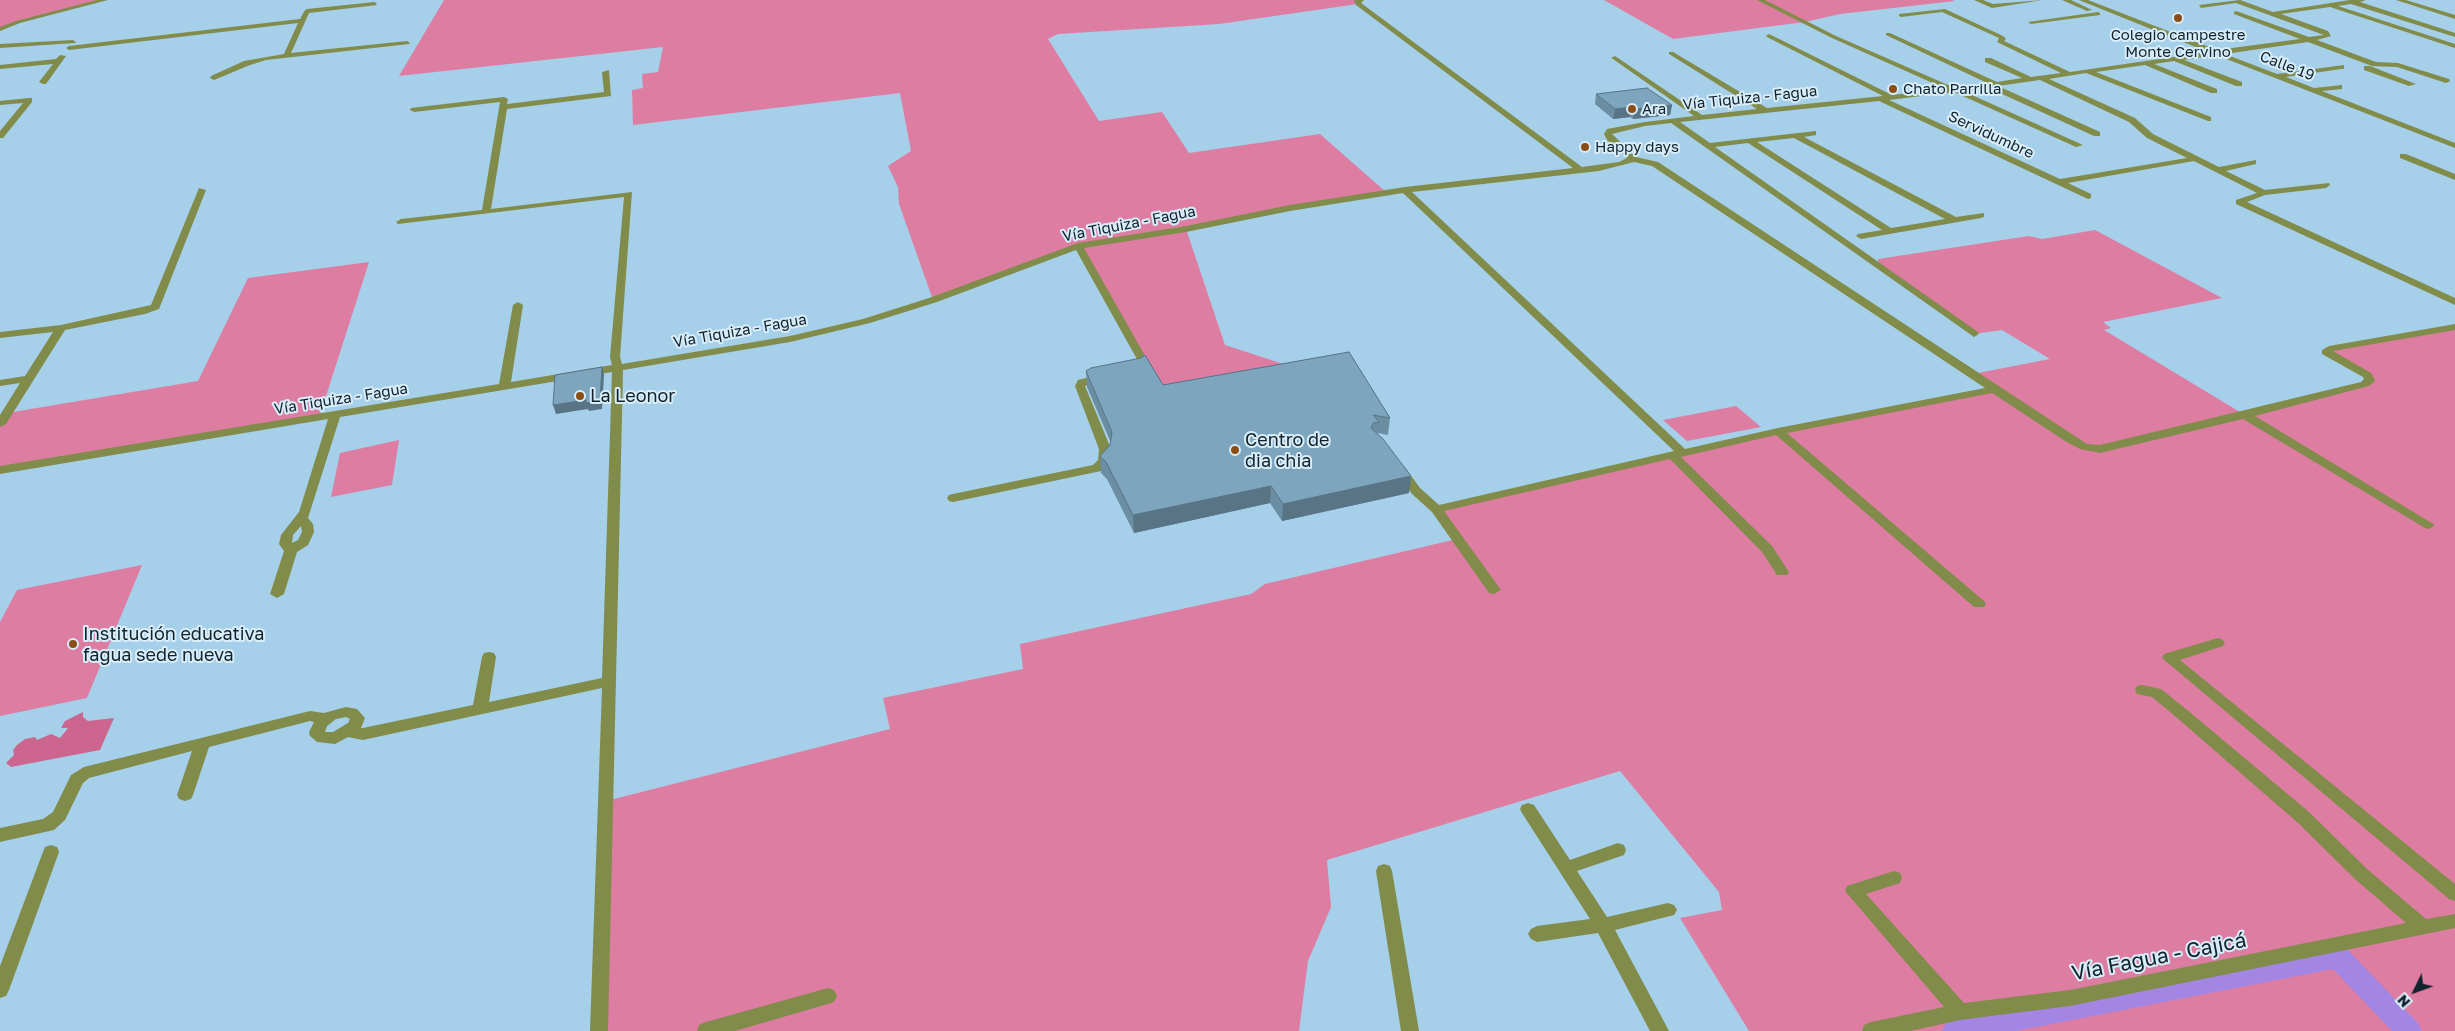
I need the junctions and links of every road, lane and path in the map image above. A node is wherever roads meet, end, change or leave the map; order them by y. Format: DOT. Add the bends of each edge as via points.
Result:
graph roads {
  1 [pos="105,0"];
  2 [pos="1361,0"];
  3 [pos="1760,0"];
  4 [pos="1977,0"];
  5 [pos="2040,0"];
  6 [pos="2065,0"];
  7 [pos="2363,0"];
  8 [pos="2399,0"];
  9 [pos="2235,1"];
  10 [pos="2352,2"];
  11 [pos="376,4"];
  12 [pos="2082,4"];
  13 [pos="2331,5"];
  14 [pos="2201,6"];
  15 [pos="2253,11"];
  16 [pos="1901,15"];
  17 [pos="2276,15"];
  18 [pos="2455,17"];
  19 [pos="301,21"];
  20 [pos="2045,28"];
  21 [pos="0,29"];
  22 [pos="1888,34"];
  23 [pos="2455,35"];
  24 [pos="1768,36"];
  25 [pos="1852,39"];
  26 [pos="2308,39"];
  27 [pos="2292,41"];
  28 [pos="407,42"];
  29 [pos="0,46"];
  30 [pos="2455,46"];
  31 [pos="69,48"];
  32 [pos="1671,53"];
  33 [pos="2216,53"];
  34 [pos="287,55"];
  35 [pos="1615,58"];
  36 [pos="2176,59"];
  37 [pos="59,60"];
  38 [pos="1988,60"];
  39 [pos="2145,63"];
  40 [pos="0,67"];
  41 [pos="2341,67"];
  42 [pos="606,72"];
  43 [pos="2090,72"];
  44 [pos="2069,74"];
  45 [pos="2276,76"];
  46 [pos="214,78"];
  47 [pos="2041,78"];
  48 [pos="2030,79"];
  49 [pos="2446,81"];
  50 [pos="43,82"];
  51 [pos="1992,84"];
  52 [pos="2239,84"];
  53 [pos="2412,84"];
  54 [pos="2339,88"];
  55 [pos="1954,90"];
  56 [pos="2214,90"];
  57 [pos="2314,91"];
  58 [pos="1894,98"];
  59 [pos="1882,99"];
  60 [pos="0,103"];
  61 [pos="503,107"];
  62 [pos="414,110"];
  63 [pos="1767,112"];
  64 [pos="1701,118"];
  65 [pos="2208,119"];
  66 [pos="1672,122"];
  67 [pos="1812,133"];
  68 [pos="2097,134"];
  69 [pos="1795,135"];
  70 [pos="0,136"];
  71 [pos="1748,140"];
  72 [pos="2079,145"];
  73 [pos="1706,146"];
  74 [pos="2455,146"];
  75 [pos="2404,156"];
  76 [pos="1632,159"];
  77 [pos="2194,159"];
  78 [pos="2253,162"];
  79 [pos="1580,170"];
  80 [pos="2217,170"];
  81 [pos="2455,177"];
  82 [pos="2060,182"];
  83 [pos="2326,184"];
  84 [pos="202,190"];
  85 [pos="1405,190"];
  86 [pos="2264,193"];
  87 [pos="2088,196"];
  88 [pos="486,212"];
  89 [pos="1982,214"];
  90 [pos="1952,219"];
  91 [pos="402,222"];
  92 [pos="1890,231"];
  93 [pos="1861,236"];
  94 [pos="1078,246"];
  95 [pos="2455,302"];
  96 [pos="518,305"];
  97 [pos="2455,327"];
  98 [pos="61,328"];
  99 [pos="1974,334"];
  100 [pos="0,335"];
  101 [pos="618,368"];
  102 [pos="28,379"];
  103 [pos="0,382"];
  104 [pos="502,388"];
  105 [pos="1996,389"];
  106 [pos="335,415"];
  107 [pos="2245,416"];
  108 [pos="0,424"];
  109 [pos="1778,431"];
  110 [pos="1677,454"];
  111 [pos="1393,460"];
  112 [pos="0,470"];
  113 [pos="953,498"];
  114 [pos="1436,509"];
  115 [pos="2430,525"];
  116 [pos="1782,572"];
  117 [pos="1494,590"];
  118 [pos="277,594"];
  119 [pos="1979,604"];
  120 [pos="2218,643"];
  121 [pos="489,657"];
  122 [pos="610,681"];
  123 [pos="2142,690"];
  124 [pos="480,709"];
  125 [pos="203,742"];
  126 [pos="185,795"];
  127 [pos="1528,809"];
  128 [pos="0,835"];
  129 [pos="1618,850"];
  130 [pos="52,852"];
  131 [pos="1568,868"];
  132 [pos="1384,871"];
  133 [pos="1894,878"];
  134 [pos="2455,894"];
  135 [pos="1668,910"];
  136 [pos="2455,921"];
  137 [pos="1603,925"];
  138 [pos="2421,926"];
  139 [pos="1537,934"];
  140 [pos="0,990"];
  141 [pos="828,996"];
  142 [pos="1960,1012"];
  143 [pos="600,1031"];
  144 [pos="706,1031"];
  145 [pos="1410,1031"];
  146 [pos="1660,1031"];
  147 [pos="1871,1031"];
  1 -- 21 [label="street"];
  2 -- 79 [label="street" via="1357,1 1358,4"];
  3 -- 55 [label="street"];
  4 -- 5 [label="street" via="1992,6"];
  6 -- 12 [label="street, Calle 19"];
  7 -- 10 [label="street"];
  8 -- 18 [label="street"];
  9 -- 14 [label="street"];
  9 -- 17 [label="street"];
  10 -- 13 [label="street"];
  10 -- 23 [label="street"];
  11 -- 19 [label="street" via="306,11"];
  12 -- 20 [label="street" via="2098,14 2031,22"];
  12 -- 33 [label="street, Calle 19" via="2098,6"];
  13 -- 17 [label="street"];
  13 -- 30 [label="street"];
  15 -- 26 [label="street" via="2233,14"];
  16 -- 44 [label="street" via="1943,10 2001,37 1998,41"];
  17 -- 26 [label="street" via="2328,34"];
  19 -- 31 [label="street"];
  19 -- 34 [label="street"];
  22 -- 51 [label="street"];
  24 -- 58 [label="street"];
  25 -- 55 [label="street"];
  26 -- 27 [label="street, Vía Tiquiza - Fagua"];
  26 -- 49 [label="street" via="2375,64 2398,65"];
  27 -- 33 [label="street, Vía Tiquiza - Fagua"];
  27 -- 53 [label="street"];
  28 -- 34 [label="street"];
  29 -- 31 [label="street" via="73,42"];
  31 -- 37 [label="street"];
  32 -- 63 [label="street"];
  33 -- 36 [label="street, Vía Tiquiza - Fagua"];
  33 -- 45 [label="street, Calle 19"];
  34 -- 46 [label="street" via="248,63"];
  35 -- 64 [label="street"];
  36 -- 39 [label="street, Vía Tiquiza - Fagua"];
  36 -- 52 [label="street"];
  37 -- 40 [label="street"];
  37 -- 50 [label="street"];
  38 -- 48 [label="street"];
  39 -- 43 [label="street, Vía Tiquiza - Fagua"];
  39 -- 56 [label="street"];
  41 -- 45 [label="street"];
  42 -- 61 [label="street" via="608,94"];
  43 -- 44 [label="street, Vía Tiquiza - Fagua"];
  43 -- 65 [label="street"];
  44 -- 47 [label="street, Vía Tiquiza - Fagua"];
  45 -- 57 [label="street, Calle 19"];
  47 -- 48 [label="street, Vía Tiquiza - Fagua"];
  47 -- 77 [label="street" via="2132,120 2150,136"];
  48 -- 51 [label="street, Vía Tiquiza - Fagua"];
  51 -- 55 [label="street, Vía Tiquiza - Fagua"];
  51 -- 68 [label="street"];
  54 -- 57 [label="street"];
  55 -- 58 [label="street, Vía Tiquiza - Fagua"];
  55 -- 72 [label="street"];
  57 -- 74 [label="street, Calle 19"];
  58 -- 59 [label="street, Vía Tiquiza - Fagua"];
  59 -- 63 [label="street, Vía Tiquiza - Fagua"];
  59 -- 82 [label="street, Servidumbre"];
  60 -- 70 [label="street" via="29,100"];
  61 -- 62 [label="street" via="504,99"];
  61 -- 88 [label="street"];
  63 -- 64 [label="street, Vía Tiquiza - Fagua"];
  64 -- 66 [label="street, Vía Tiquiza - Fagua"];
  66 -- 73 [label="street"];
  66 -- 76 [label="street, Vía Tiquiza - Fagua" via="1610,131 1610,138"];
  67 -- 69 [label="street"];
  69 -- 71 [label="street"];
  69 -- 90 [label="street"];
  71 -- 73 [label="street"];
  71 -- 92 [label="street"];
  73 -- 99 [label="street"];
  75 -- 81 [label="street"];
  76 -- 79 [label="street, Vía Tiquiza - Fagua" via="1621,164"];
  76 -- 105 [label="street" via="1655,164"];
  77 -- 80 [label="street"];
  77 -- 82 [label="street"];
  78 -- 80 [label="street"];
  79 -- 85 [label="street, Vía Tiquiza - Fagua"];
  80 -- 86 [label="street"];
  82 -- 87 [label="street, Servidumbre"];
  83 -- 86 [label="street"];
  84 -- 98 [label="street" via="155,307"];
  85 -- 94 [label="street, Vía Tiquiza - Fagua"];
  85 -- 110 [label="street"];
  86 -- 95 [label="street" via="2239,202"];
  88 -- 91 [label="street"];
  88 -- 101 [label="street" via="629,194 615,357"];
  89 -- 90 [label="street"];
  90 -- 92 [label="street"];
  92 -- 93 [label="street"];
  94 -- 101 [label="street, Vía Tiquiza - Fagua" via="933,300 866,321 790,339"];
  94 -- 113 [label="street" via="1144,367 1088,379 1080,386 1106,449 1104,461 1097,468"];
  96 -- 104 [label="street" via="506,382"];
  97 -- 107 [label="street" via="2329,349 2326,352 2331,356 2367,375 2370,380 2366,384"];
  98 -- 100 [label="street"];
  98 -- 102 [label="street"];
  101 -- 104 [label="street, Vía Tiquiza - Fagua"];
  101 -- 122 [label="street"];
  102 -- 103 [label="street"];
  102 -- 108 [label="street"];
  104 -- 106 [label="street, Vía Tiquiza - Fagua"];
  105 -- 107 [label="street" via="2069,439 2084,447 2100,449"];
  105 -- 109 [label="street"];
  106 -- 112 [label="street, Vía Tiquiza - Fagua"];
  106 -- 118 [label="street" via="301,519 287,535 285,544 291,550"];
  107 -- 115 [label="street"];
  109 -- 110 [label="street"];
  109 -- 119 [label="street"];
  110 -- 114 [label="street"];
  110 -- 116 [label="street" via="1767,549"];
  111 -- 114 [label="street" via="1416,491"];
  114 -- 117 [label="street"];
  120 -- 134 [label="street" via="2169,658"];
  121 -- 124 [label="street"];
  122 -- 124 [label="street"];
  122 -- 143 [label="street"];
  123 -- 138 [label="street" via="2156,693 2188,719 2303,817 2361,874"];
  124 -- 125 [label="street" via="363,734 349,732 335,738 322,738 317,732 326,719 310,716"];
  125 -- 126 [label="street"];
  125 -- 128 [label="street" via="84,773 77,779 59,816 48,825"];
  127 -- 131 [label="street"];
  129 -- 131 [label="street"];
  130 -- 140 [label="street"];
  131 -- 137 [label="street"];
  132 -- 145 [label="street"];
  133 -- 142 [label="street" via="1852,891"];
  135 -- 137 [label="street"];
  136 -- 138 [label="street, Vía Fagua - Cajicá"];
  137 -- 139 [label="street"];
  137 -- 146 [label="street"];
  138 -- 142 [label="street, Vía Fagua - Cajicá" via="2070,998"];
  141 -- 144 [label="street"];
  142 -- 147 [label="street, Vía Fagua - Cajicá"];
}
